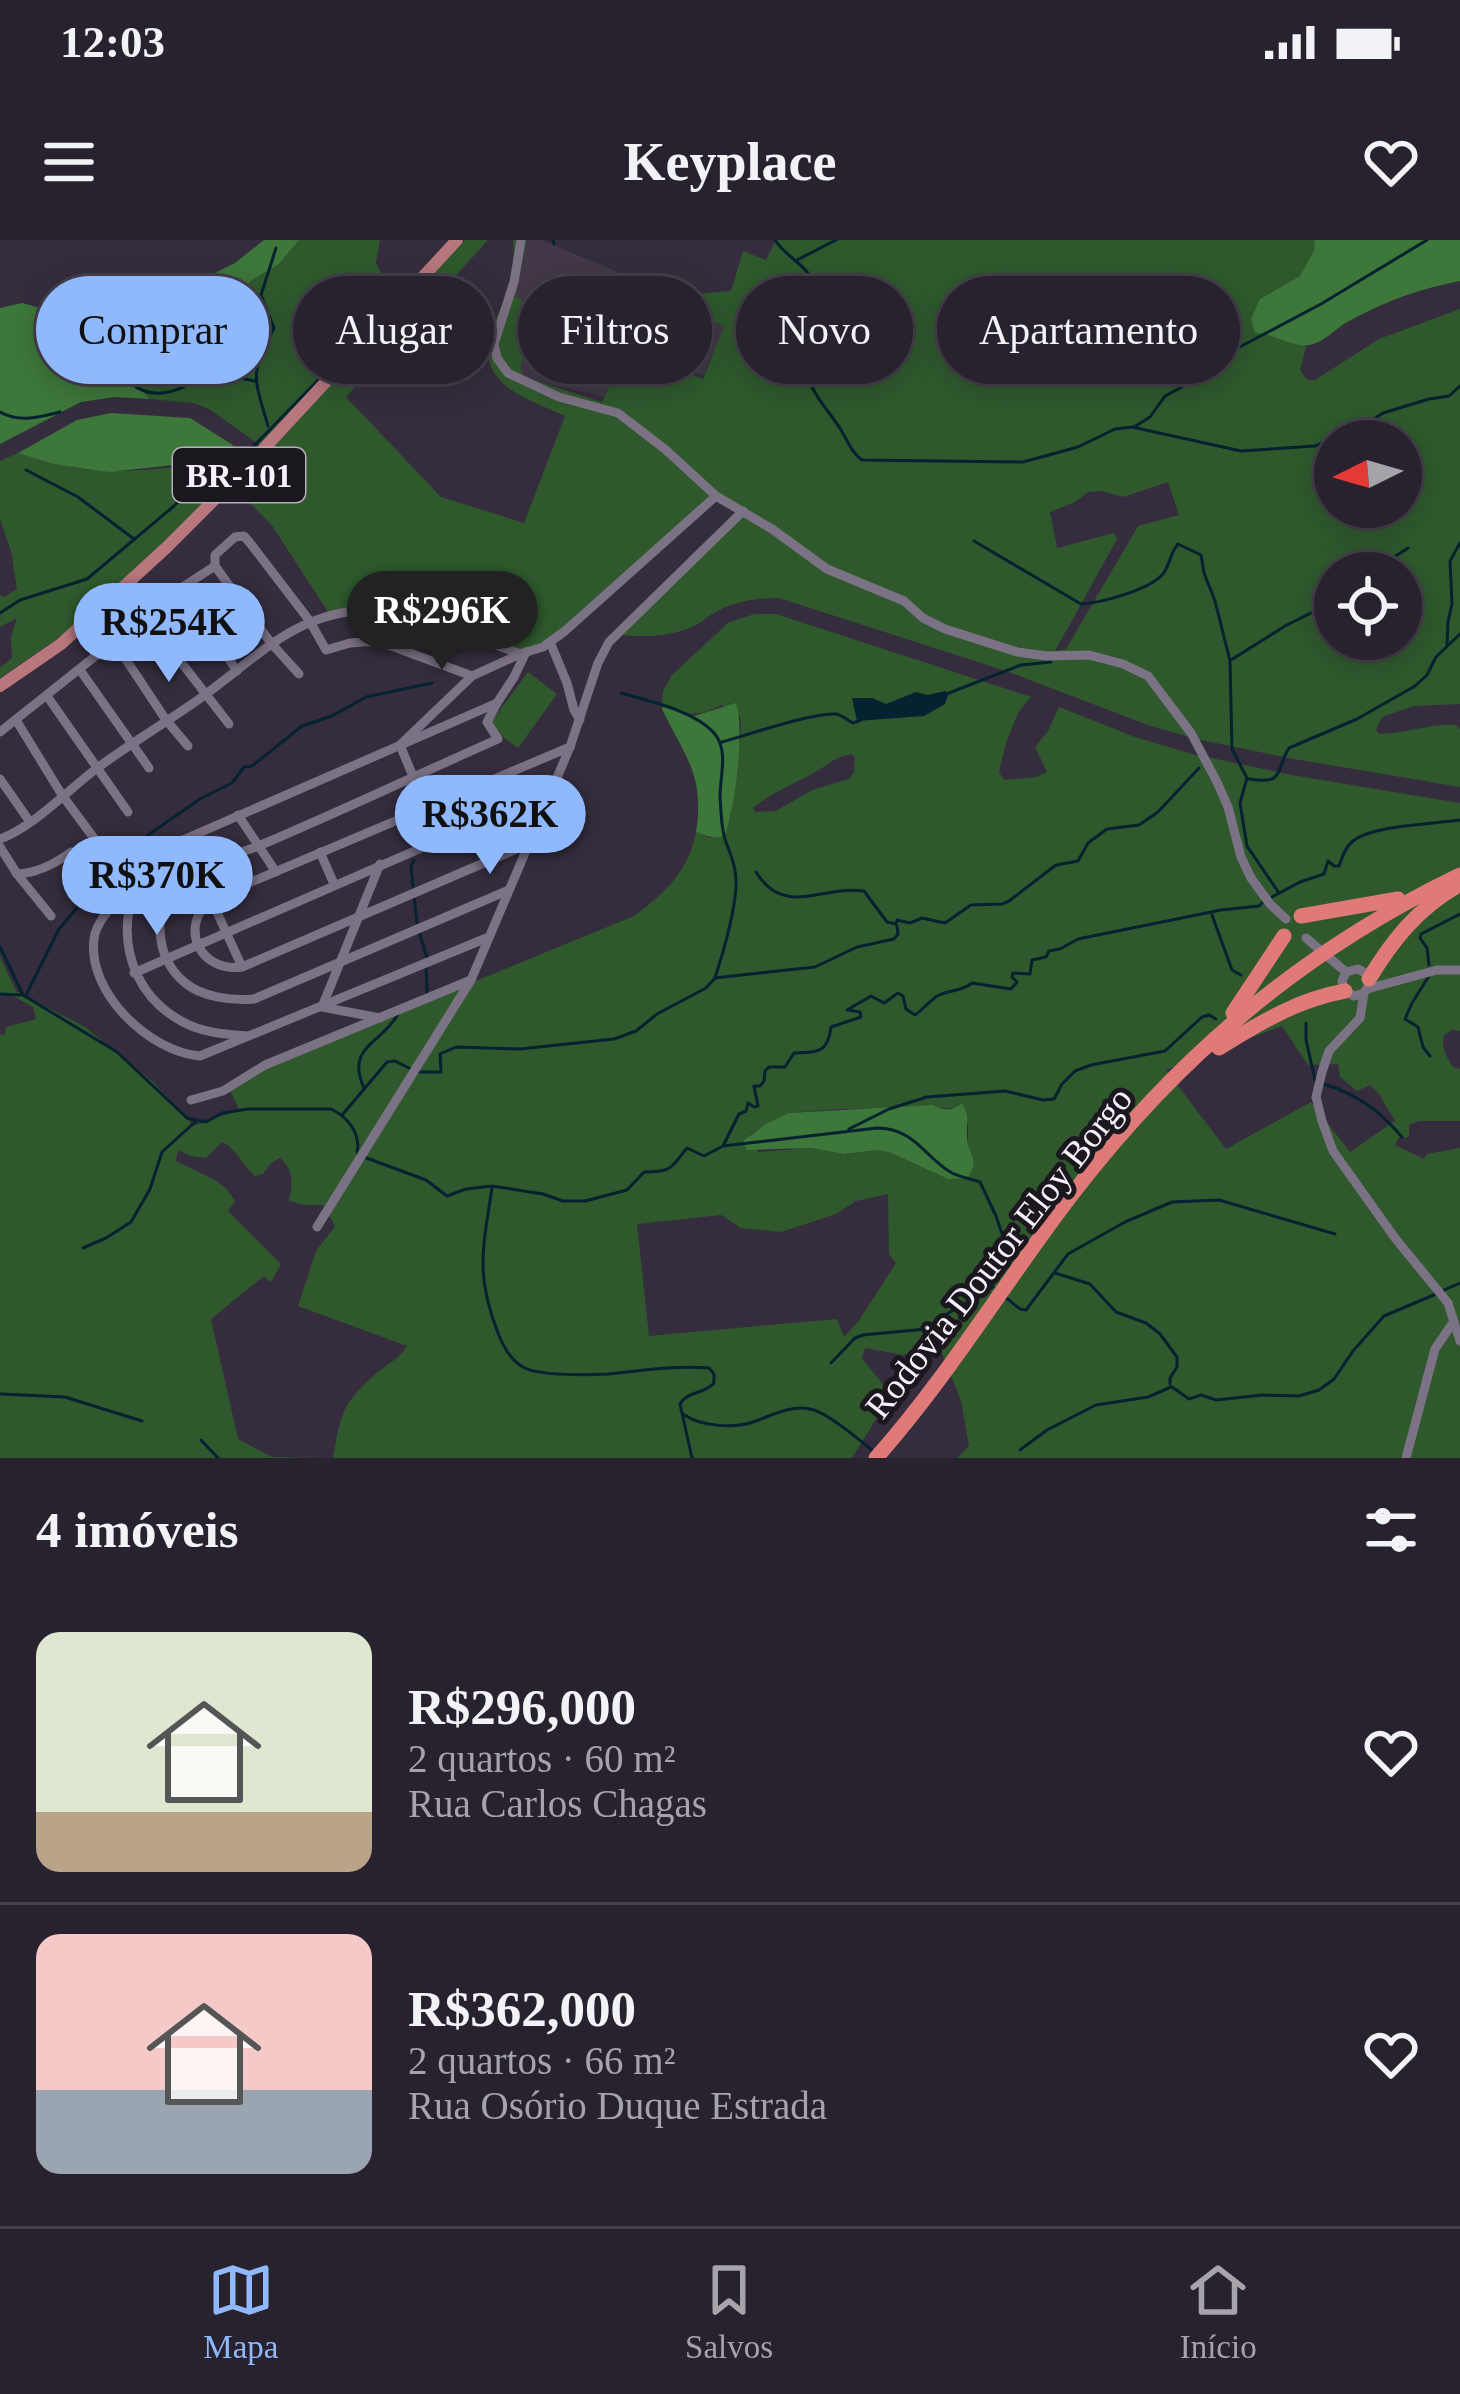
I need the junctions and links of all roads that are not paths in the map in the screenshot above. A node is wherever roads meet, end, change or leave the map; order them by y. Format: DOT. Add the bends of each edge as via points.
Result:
graph roads {
  1 [pos="457,240"];
  2 [pos="521,240"];
  3 [pos="716,496"];
  4 [pos="743,511"];
  5 [pos="214,565"];
  6 [pos="181,588"];
  7 [pos="146,617"];
  8 [pos="309,620"];
  9 [pos="550,642"];
  10 [pos="115,643"];
  11 [pos="271,643"];
  12 [pos="523,653"];
  13 [pos="80,670"];
  14 [pos="237,671"];
  15 [pos="299,674"];
  16 [pos="472,676"];
  17 [pos="0,686"];
  18 [pos="204,695"];
  19 [pos="47,696"];
  20 [pos="497,704"];
  21 [pos="16,720"];
  22 [pos="580,720"];
  23 [pos="166,721"];
  24 [pos="229,724"];
  25 [pos="0,732"];
  26 [pos="132,743"];
  27 [pos="400,745"];
  28 [pos="188,746"];
  29 [pos="570,747"];
  30 [pos="97,768"];
  31 [pos="149,768"];
  32 [pos="413,777"];
  33 [pos="0,779"];
  34 [pos="550,792"];
  35 [pos="62,795"];
  36 [pos="426,807"];
  37 [pos="128,812"];
  38 [pos="238,815"];
  39 [pos="30,822"];
  40 [pos="439,839"];
  41 [pos="0,843"];
  42 [pos="528,844"];
  43 [pos="258,846"];
  44 [pos="103,849"];
  45 [pos="71,852"];
  46 [pos="320,852"];
  47 [pos="380,864"];
  48 [pos="276,872"];
  49 [pos="17,874"];
  50 [pos="1460,875"];
  51 [pos="137,878"];
  52 [pos="334,884"];
  53 [pos="1440,884"];
  54 [pos="1460,885"];
  55 [pos="509,890"];
  56 [pos="211,899"];
  57 [pos="51,916"];
  58 [pos="359,916"];
  59 [pos="1290,924"];
  60 [pos="226,932"];
  61 [pos="489,938"];
  62 [pos="1306,938"];
  63 [pos="197,945"];
  64 [pos="1326,955"];
  65 [pos="165,958"];
  66 [pos="340,964"];
  67 [pos="242,967"];
  68 [pos="1460,970"];
  69 [pos="1346,972"];
  70 [pos="134,973"];
  71 [pos="472,980"];
  72 [pos="1367,987"];
  73 [pos="1345,991"];
  74 [pos="322,1007"];
  75 [pos="380,1018"];
  76 [pos="248,1036"];
  77 [pos="1215,1045"];
  78 [pos="191,1100"];
  79 [pos="317,1227"];
  80 [pos="1452,1324"];
  81 [pos="1460,1341"];
  82 [pos="876,1458"];
  83 [pos="889,1458"];
  84 [pos="1406,1458"];
  1 -- 17 [label="main road, BR-101" via="167,548 61,644"];
  2 -- 3 [label="street" via="494,344 501,365 560,397 618,413"];
  3 -- 4 [label="street"];
  3 -- 9 [label="street"];
  4 -- 22 [label="street" via="609,642"];
  4 -- 59 [label="street" via="827,568 904,601 945,629 1017,652 1089,655 1148,676 1217,782 1251,878"];
  5 -- 6 [label="street"];
  5 -- 8 [label="street" via="215,555 244,536"];
  5 -- 11 [label="street"];
  6 -- 7 [label="street"];
  6 -- 14 [label="street"];
  7 -- 10 [label="street"];
  7 -- 18 [label="street"];
  8 -- 11 [label="street"];
  8 -- 12 [label="street" via="376,609"];
  8 -- 16 [label="street" via="326,650 378,641"];
  9 -- 12 [label="street"];
  9 -- 22 [label="street"];
  10 -- 13 [label="street"];
  10 -- 23 [label="street"];
  11 -- 14 [label="street"];
  11 -- 15 [label="street"];
  12 -- 16 [label="street"];
  12 -- 20 [label="street"];
  13 -- 19 [label="street"];
  13 -- 26 [label="street"];
  14 -- 18 [label="street"];
  16 -- 27 [label="street"];
  18 -- 23 [label="street"];
  18 -- 24 [label="street"];
  19 -- 21 [label="street"];
  19 -- 30 [label="street"];
  20 -- 27 [label="street"];
  20 -- 32 [label="street" via="487,726 498,739"];
  21 -- 25 [label="street"];
  21 -- 35 [label="street"];
  22 -- 29 [label="street"];
  23 -- 26 [label="street"];
  23 -- 28 [label="street"];
  26 -- 30 [label="street"];
  26 -- 31 [label="street"];
  27 -- 32 [label="street"];
  27 -- 38 [label="street"];
  29 -- 34 [label="street"];
  29 -- 36 [label="street"];
  30 -- 35 [label="street"];
  30 -- 37 [label="street"];
  32 -- 36 [label="street"];
  32 -- 43 [label="street"];
  33 -- 39 [label="street"];
  34 -- 40 [label="street"];
  34 -- 42 [label="street"];
  35 -- 39 [label="street"];
  35 -- 44 [label="street"];
  36 -- 40 [label="street"];
  36 -- 46 [label="street"];
  38 -- 43 [label="street"];
  38 -- 51 [label="street" via="176,843"];
  39 -- 41 [label="street"];
  40 -- 47 [label="street"];
  41 -- 49 [label="street"];
  42 -- 55 [label="street"];
  42 -- 58 [label="street"];
  43 -- 48 [label="street"];
  43 -- 65 [label="street" via="177,882 160,920"];
  45 -- 49 [label="street"];
  46 -- 48 [label="street"];
  46 -- 52 [label="street"];
  47 -- 52 [label="street"];
  47 -- 58 [label="street"];
  48 -- 56 [label="street"];
  49 -- 57 [label="street"];
  50 -- 53 [label="highway, Rodovia Doutor Eloy Borgo"];
  51 -- 70 [label="street" via="127,922"];
  51 -- 76 [label="street" via="94,938 100,981 116,1004 163,1047 189,1055"];
  52 -- 60 [label="street"];
  53 -- 59 [label="highway"];
  53 -- 64 [label="highway, Rodovia Doutor Eloy Borgo"];
  54 -- 64 [label="highway, Rodovia Doutor Eloy Borgo"];
  54 -- 72 [label="highway" via="1414,917"];
  55 -- 61 [label="street"];
  55 -- 66 [label="street"];
  56 -- 60 [label="street"];
  56 -- 63 [label="street" via="195,920"];
  58 -- 66 [label="street"];
  58 -- 67 [label="street"];
  59 -- 62 [label="street" via="1309,926"];
  59 -- 62 [label="street" via="1294,943"];
  59 -- 77 [label="highway"];
  60 -- 63 [label="street"];
  60 -- 67 [label="street"];
  61 -- 71 [label="street"];
  61 -- 74 [label="street"];
  62 -- 69 [label="street"];
  63 -- 65 [label="street"];
  63 -- 67 [label="street" via="214,964"];
  64 -- 77 [label="highway, Rodovia Doutor Eloy Borgo"];
  65 -- 66 [label="street" via="193,989 244,1000"];
  65 -- 70 [label="street"];
  66 -- 74 [label="street"];
  68 -- 72 [label="street"];
  69 -- 72 [label="street" via="1365,972"];
  69 -- 73 [label="street"];
  70 -- 76 [label="street" via="180,1021"];
  71 -- 75 [label="street"];
  71 -- 79 [label="street"];
  72 -- 73 [label="street" via="1354,996"];
  72 -- 80 [label="street" via="1360,1018 1329,1051 1316,1097 1322,1121 1333,1150 1448,1303"];
  73 -- 77 [label="highway" via="1276,1012"];
  74 -- 75 [label="street"];
  74 -- 76 [label="street"];
  75 -- 78 [label="street"];
  77 -- 82 [label="highway, Rodovia Doutor Eloy Borgo" via="1156,1096 1088,1174"];
  77 -- 83 [label="highway, Rodovia Doutor Eloy Borgo" via="1095,1180"];
  80 -- 81 [label="street"];
  80 -- 84 [label="street" via="1435,1349"];
}
